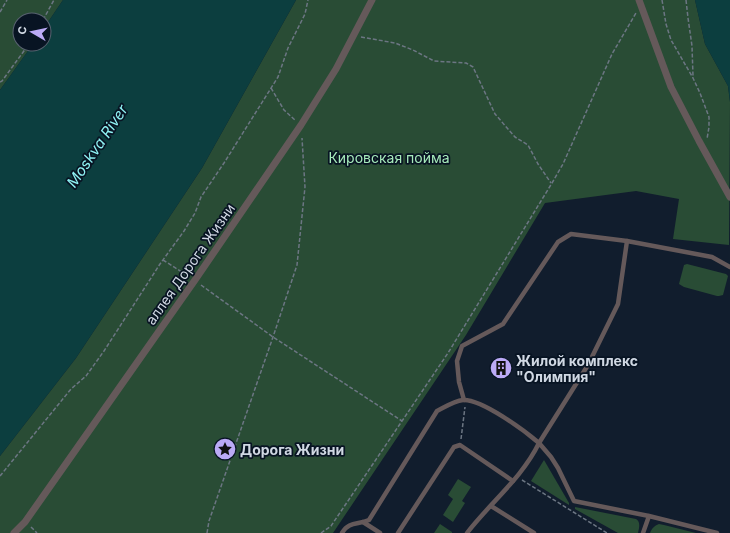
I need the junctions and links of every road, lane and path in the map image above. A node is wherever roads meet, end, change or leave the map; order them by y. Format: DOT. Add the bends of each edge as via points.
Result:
graph roads {
  1 [pos="8,0"];
  2 [pos="54,0"];
  3 [pos="308,0"];
  4 [pos="372,0"];
  5 [pos="662,0"];
  6 [pos="686,0"];
  7 [pos="640,2"];
  8 [pos="0,12"];
  9 [pos="47,12"];
  10 [pos="353,36"];
  11 [pos="23,52"];
  12 [pos="692,78"];
  13 [pos="0,82"];
  14 [pos="271,88"];
  15 [pos="301,125"];
  16 [pos="705,153"];
  17 [pos="552,183"];
  18 [pos="730,197"];
  19 [pos="627,241"];
  20 [pos="163,260"];
  21 [pos="730,267"];
  22 [pos="195,280"];
  23 [pos="273,337"];
  24 [pos="464,400"];
  25 [pos="466,406"];
  26 [pos="402,421"];
  27 [pos="539,443"];
  28 [pos="460,445"];
  29 [pos="0,476"];
  30 [pos="517,477"];
  31 [pos="513,481"];
  32 [pos="490,506"];
  33 [pos="648,516"];
  34 [pos="363,522"];
  35 [pos="14,533"];
  36 [pos="207,533"];
  37 [pos="321,533"];
  38 [pos="342,533"];
  39 [pos="380,533"];
  40 [pos="398,533"];
  41 [pos="467,533"];
  42 [pos="534,533"];
  43 [pos="607,533"];
  44 [pos="643,533"];
  45 [pos="717,533"];
  1 -- 8 [label="path"];
  2 -- 9 [label="path"];
  3 -- 14 [label="path" via="305,14"];
  4 -- 10 [label="street, аллея Дорога Жизни"];
  5 -- 12 [label="path" via="671,40"];
  6 -- 12 [label="path" via="692,46"];
  7 -- 16 [label="street" via="671,87"];
  7 -- 17 [label="path" via="612,54 564,164"];
  10 -- 15 [label="street, аллея Дорога Жизни"];
  10 -- 17 [label="path" via="395,43 434,61 466,63 473,67 495,114 515,137 528,145"];
  11 -- 13 [label="path"];
  12 -- 16 [label="path" via="709,117"];
  14 -- 15 [label="path" via="284,110"];
  14 -- 20 [label="path" via="201,197 192,219"];
  15 -- 22 [label="street, аллея Дорога Жизни"];
  15 -- 23 [label="path" via="306,187 296,265"];
  16 -- 18 [label="street"];
  17 -- 26 [label="path" via="448,354"];
  19 -- 21 [label="lane" via="712,257"];
  19 -- 24 [label="lane" via="571,234 558,242 503,324 462,346 457,361"];
  19 -- 27 [label="lane" via="618,304 588,365"];
  20 -- 22 [label="path"];
  20 -- 29 [label="path" via="86,376 71,389"];
  22 -- 23 [label="path"];
  22 -- 35 [label="street, аллея Дорога Жизни" via="25,522"];
  23 -- 26 [label="path"];
  23 -- 36 [label="path"];
  24 -- 27 [label="lane" via="475,402 506,419"];
  24 -- 34 [label="lane" via="437,411 369,520"];
  25 -- 28 [label="path"];
  26 -- 37 [label="path" via="331,526"];
  27 -- 30 [label="lane"];
  27 -- 33 [label="lane" via="558,468 574,501"];
  28 -- 31 [label="lane"];
  28 -- 40 [label="lane" via="454,447"];
  30 -- 31 [label="lane"];
  30 -- 43 [label="path"];
  31 -- 32 [label="lane"];
  32 -- 41 [label="lane"];
  32 -- 42 [label="lane"];
  33 -- 44 [label="lane"];
  33 -- 45 [label="lane"];
  34 -- 38 [label="lane" via="353,523"];
  34 -- 39 [label="lane"];
}
